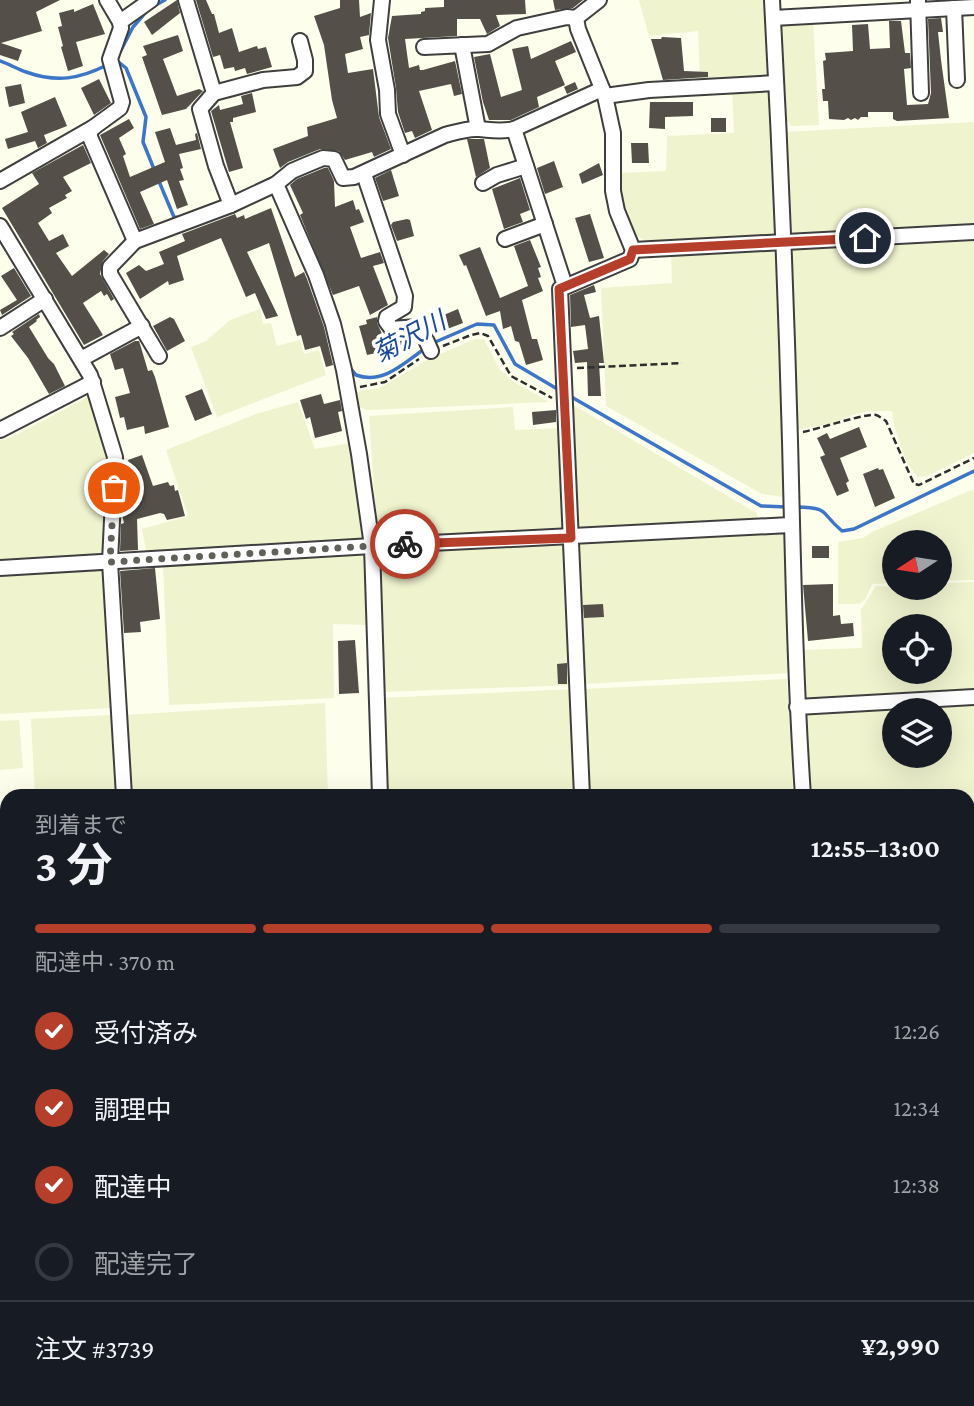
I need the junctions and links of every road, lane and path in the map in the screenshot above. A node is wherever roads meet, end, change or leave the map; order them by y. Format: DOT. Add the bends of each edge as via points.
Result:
graph roads {
  1 [pos="107,0"];
  2 [pos="151,0"];
  3 [pos="186,0"];
  4 [pos="382,0"];
  5 [pos="599,0"];
  6 [pos="772,0"];
  7 [pos="918,5"];
  8 [pos="882,6"];
  9 [pos="974,7"];
  10 [pos="954,8"];
  11 [pos="576,18"];
  12 [pos="773,18"];
  13 [pos="120,22"];
  14 [pos="300,41"];
  15 [pos="462,45"];
  16 [pos="424,47"];
  17 [pos="957,80"];
  18 [pos="776,83"];
  19 [pos="214,93"];
  20 [pos="604,93"];
  21 [pos="921,93"];
  22 [pos="94,128"];
  23 [pos="478,129"];
  24 [pos="514,129"];
  25 [pos="404,155"];
  26 [pos="526,166"];
  27 [pos="365,174"];
  28 [pos="0,181"];
  29 [pos="483,183"];
  30 [pos="276,184"];
  31 [pos="231,205"];
  32 [pos="545,224"];
  33 [pos="0,226"];
  34 [pos="974,232"];
  35 [pos="505,239"];
  36 [pos="135,241"];
  37 [pos="783,242"];
  38 [pos="633,250"];
  39 [pos="565,286"];
  40 [pos="45,299"];
  41 [pos="142,326"];
  42 [pos="0,328"];
  43 [pos="431,351"];
  44 [pos="159,356"];
  45 [pos="81,359"];
  46 [pos="682,363"];
  47 [pos="564,369"];
  48 [pos="93,382"];
  49 [pos="346,385"];
  50 [pos="565,405"];
  51 [pos="0,430"];
  52 [pos="790,434"];
  53 [pos="974,458"];
  54 [pos="790,526"];
  55 [pos="571,538"];
  56 [pos="372,546"];
  57 [pos="110,562"];
  58 [pos="0,568"];
  59 [pos="974,696"];
  60 [pos="797,707"];
  61 [pos="124,789"];
  62 [pos="380,789"];
  63 [pos="582,789"];
  64 [pos="803,789"];
  1 -- 13 [label="street"];
  2 -- 13 [label="street"];
  3 -- 19 [label="street"];
  4 -- 25 [label="street" via="378,40 388,114"];
  5 -- 11 [label="street"];
  6 -- 12 [label="street"];
  7 -- 8 [label="street"];
  7 -- 10 [label="street"];
  7 -- 21 [label="street"];
  8 -- 12 [label="street"];
  9 -- 10 [label="street"];
  10 -- 17 [label="street"];
  11 -- 15 [label="street" via="517,28 488,44"];
  11 -- 20 [label="street"];
  12 -- 18 [label="street"];
  13 -- 22 [label="street" via="111,65 122,102"];
  14 -- 19 [label="street" via="305,60 304,71 297,77 262,80"];
  15 -- 16 [label="street"];
  15 -- 23 [label="street"];
  18 -- 20 [label="street"];
  18 -- 37 [label="street"];
  19 -- 31 [label="street" via="200,109"];
  20 -- 24 [label="street"];
  20 -- 38 [label="street" via="613,133 613,191"];
  22 -- 28 [label="street"];
  22 -- 36 [label="street" via="90,137"];
  23 -- 24 [label="street"];
  23 -- 25 [label="street" via="445,135"];
  24 -- 26 [label="street"];
  25 -- 27 [label="street"];
  26 -- 29 [label="street"];
  26 -- 32 [label="street"];
  27 -- 30 [label="street" via="343,177 334,159 323,158 292,171"];
  27 -- 43 [label="street" via="405,296 404,307 386,321 392,329 417,327"];
  30 -- 31 [label="street"];
  30 -- 49 [label="street" via="316,275"];
  31 -- 36 [label="street"];
  32 -- 35 [label="street"];
  32 -- 39 [label="street"];
  33 -- 40 [label="street"];
  34 -- 37 [label="street"];
  36 -- 41 [label="street" via="110,271"];
  37 -- 38 [label="street"];
  37 -- 52 [label="street"];
  38 -- 39 [label="street" via="630,259"];
  39 -- 47 [label="street" via="559,289"];
  40 -- 42 [label="street"];
  40 -- 45 [label="street"];
  41 -- 44 [label="street"];
  41 -- 45 [label="street"];
  43 -- 49 [label="path" via="385,382"];
  43 -- 50 [label="path" via="480,333 491,341 511,376"];
  45 -- 48 [label="street"];
  46 -- 47 [label="path"];
  47 -- 50 [label="street"];
  48 -- 51 [label="street"];
  48 -- 57 [label="street" via="115,457"];
  49 -- 56 [label="street"];
  50 -- 55 [label="street"];
  52 -- 53 [label="path" via="878,416 886,421 914,484 919,485"];
  52 -- 54 [label="street"];
  54 -- 55 [label="street"];
  54 -- 60 [label="street"];
  55 -- 56 [label="street"];
  55 -- 63 [label="street"];
  56 -- 57 [label="street"];
  56 -- 62 [label="street"];
  57 -- 58 [label="street"];
  57 -- 61 [label="street"];
  59 -- 60 [label="street"];
  60 -- 64 [label="street"];
}
